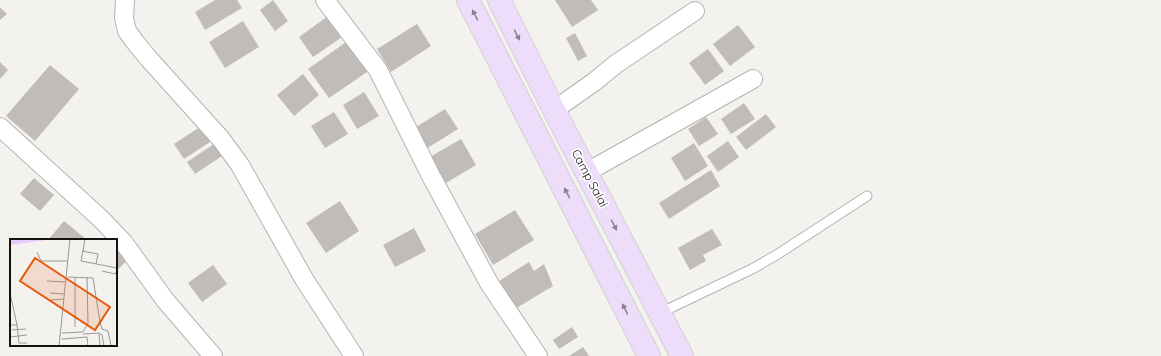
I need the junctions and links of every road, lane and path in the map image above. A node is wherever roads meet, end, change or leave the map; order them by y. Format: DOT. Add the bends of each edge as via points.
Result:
graph roads {
  1 [pos="125,0"];
  2 [pos="325,0"];
  3 [pos="468,0"];
  4 [pos="499,0"];
  5 [pos="696,11"];
  6 [pos="753,79"];
  7 [pos="554,110"];
  8 [pos="0,127"];
  9 [pos="587,172"];
  10 [pos="867,196"];
  11 [pos="664,320"];
  12 [pos="645,348"];
  13 [pos="213,356"];
  14 [pos="354,356"];
  15 [pos="538,356"];
  16 [pos="682,356"];
  1 -- 14 [label="street" via="124,18 127,30 149,59 221,139 240,165 304,279"];
  2 -- 15 [label="street" via="378,70 489,283"];
  12 -- 3 [label="main road, one-way"];
  4 -- 7 [label="main road, Camp Salai, one-way"];
  5 -- 7 [label="street" via="616,64"];
  6 -- 9 [label="street"];
  7 -- 9 [label="main road, Camp Salai"];
  8 -- 13 [label="street" via="124,243 165,300"];
  9 -- 11 [label="main road, Camp Salai, one-way"];
  10 -- 11 [label="lane" via="778,254"];
  11 -- 12 [label="main road"];
  11 -- 16 [label="main road, Camp Salai"];
}
